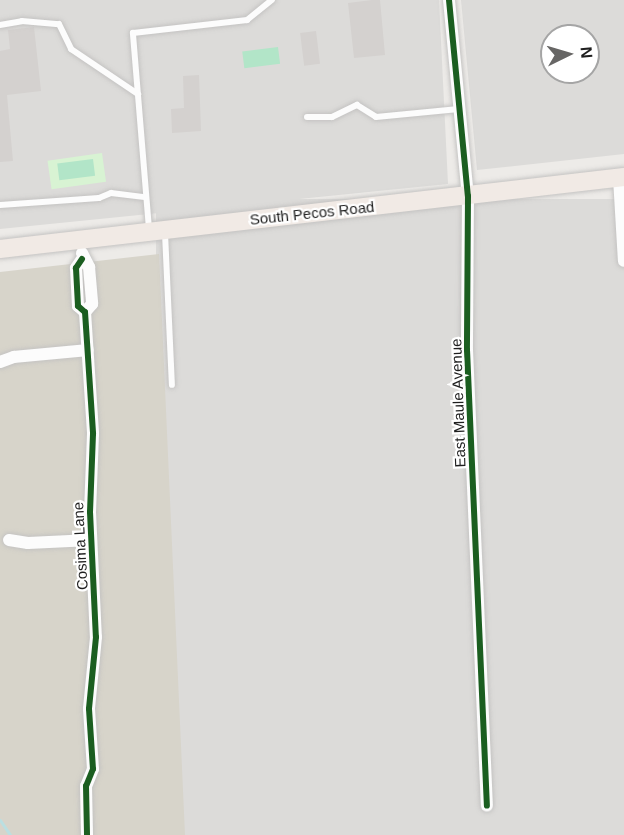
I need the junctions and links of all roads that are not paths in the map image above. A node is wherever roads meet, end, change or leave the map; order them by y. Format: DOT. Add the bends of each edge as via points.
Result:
graph roads {
  1 [pos="272,0"];
  2 [pos="449,0"];
  3 [pos="0,25"];
  4 [pos="138,94"];
  5 [pos="459,109"];
  6 [pos="306,117"];
  7 [pos="621,178"];
  8 [pos="145,196"];
  9 [pos="468,196"];
  10 [pos="0,205"];
  11 [pos="157,231"];
  12 [pos="81,240"];
  13 [pos="0,249"];
  14 [pos="82,259"];
  15 [pos="624,261"];
  16 [pos="91,289"];
  17 [pos="77,291"];
  18 [pos="85,312"];
  19 [pos="88,350"];
  20 [pos="0,362"];
  21 [pos="172,385"];
  22 [pos="9,540"];
  23 [pos="91,540"];
  24 [pos="487,806"];
  25 [pos="87,835"];
  1 -- 4 [label="lane" via="247,20 133,33"];
  2 -- 5 [label="street, East Maule Avenue"];
  3 -- 4 [label="lane" via="22,21 59,24 71,49"];
  4 -- 8 [label="lane"];
  5 -- 6 [label="lane" via="376,117 357,105 332,117"];
  5 -- 9 [label="street, East Maule Avenue"];
  7 -- 9 [label="main road, South Pecos Road"];
  7 -- 15 [label="street"];
  8 -- 10 [label="lane" via="111,194"];
  8 -- 11 [label="lane"];
  9 -- 11 [label="main road, South Pecos Road"];
  9 -- 24 [label="street, East Maule Avenue" via="467,350"];
  11 -- 12 [label="main road, South Pecos Road"];
  11 -- 21 [label="lane"];
  12 -- 13 [label="main road, South Pecos Road"];
  12 -- 14 [label="street, Cosima Lane"];
  14 -- 16 [label="street, Cosima Lane" via="89,267"];
  14 -- 17 [label="street, Cosima Lane" via="76,268"];
  16 -- 17 [label="lane"];
  16 -- 18 [label="street, Cosima Lane" via="92,304"];
  17 -- 18 [label="street, Cosima Lane" via="78,306"];
  18 -- 19 [label="street, Cosima Lane"];
  19 -- 20 [label="street" via="14,357"];
  19 -- 23 [label="street, Cosima Lane" via="93,434"];
  22 -- 23 [label="street"];
  23 -- 25 [label="street, Cosima Lane" via="96,637 89,709 93,769 86,786"];
}
